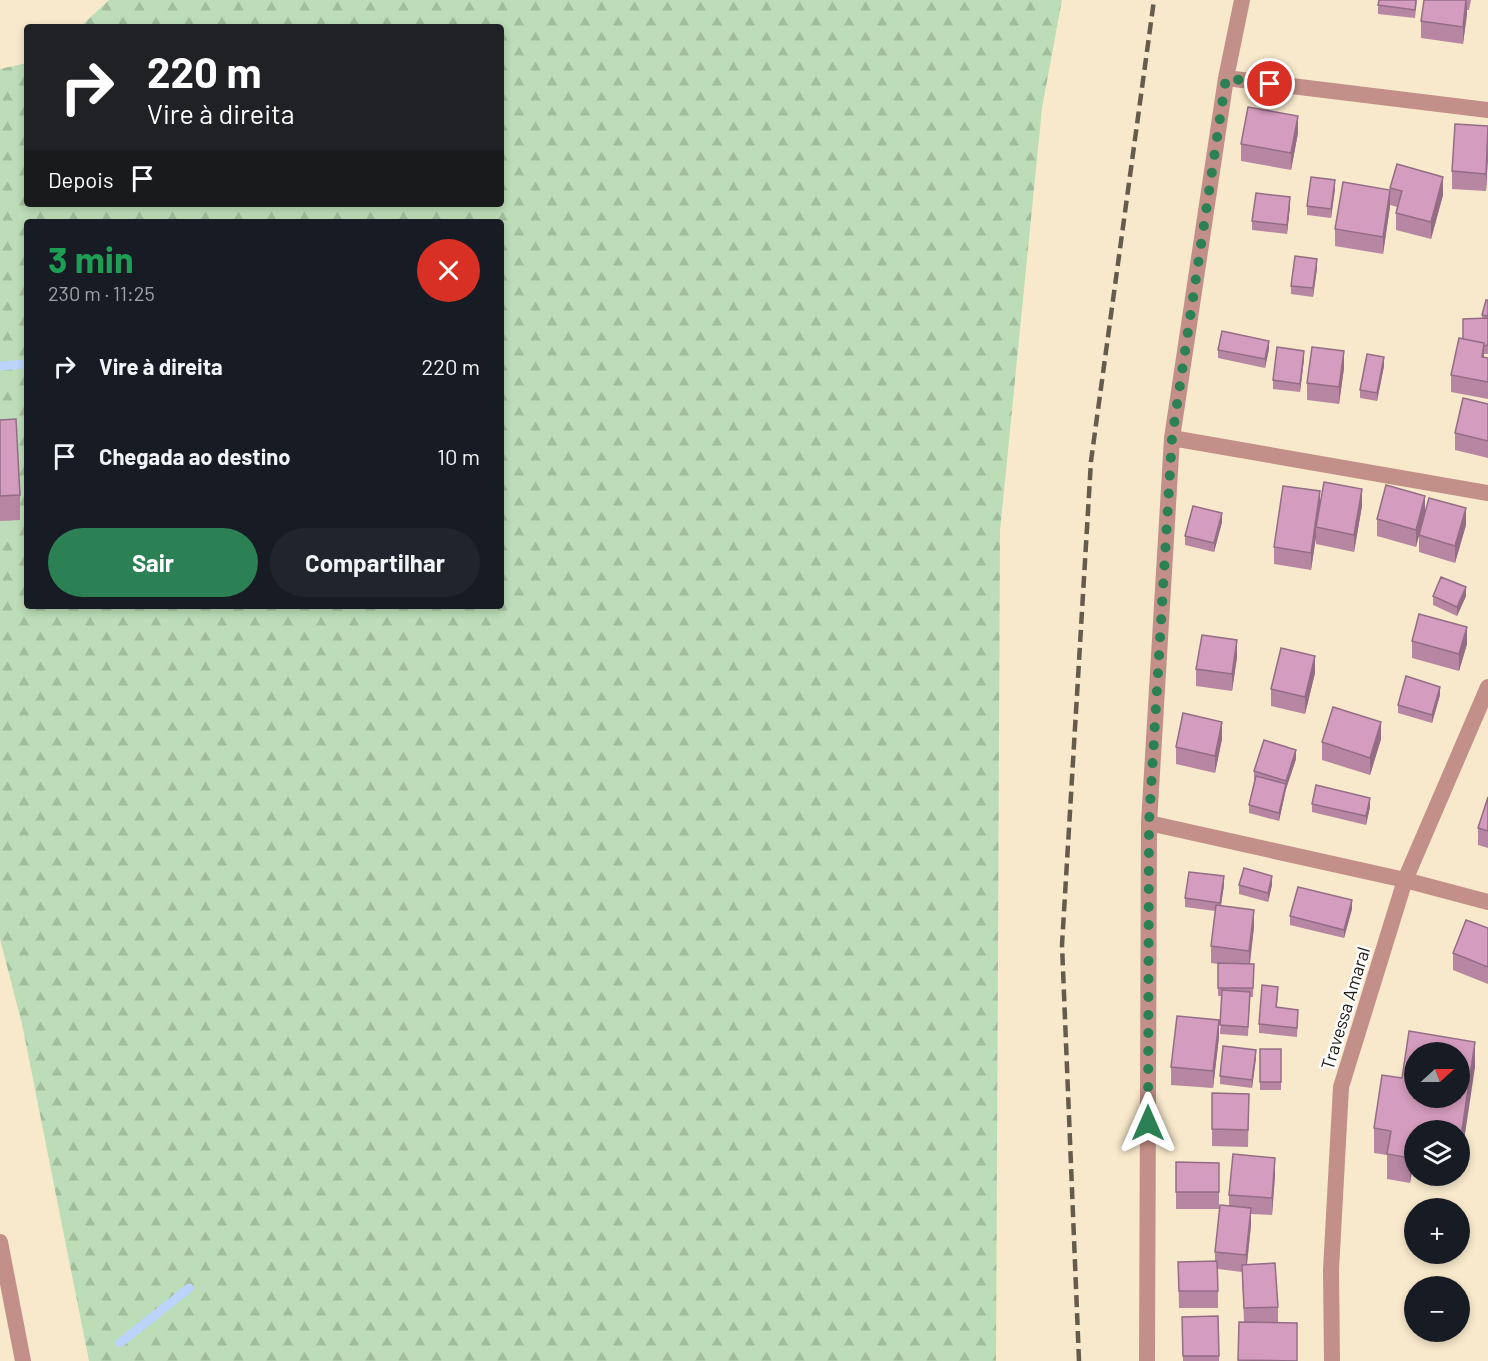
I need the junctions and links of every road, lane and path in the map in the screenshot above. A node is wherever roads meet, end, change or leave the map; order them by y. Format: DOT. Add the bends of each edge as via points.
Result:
graph roads {
  1 [pos="1242,0"];
  2 [pos="1226,78"];
  3 [pos="1488,111"];
  4 [pos="1172,438"];
  5 [pos="1488,493"];
  6 [pos="1488,687"];
  7 [pos="1149,823"];
  8 [pos="1405,880"];
  9 [pos="1488,902"];
  10 [pos="0,1242"];
  11 [pos="5,1298"];
  12 [pos="23,1361"];
  13 [pos="1147,1361"];
  14 [pos="1332,1361"];
  1 -- 2 [label="street"];
  2 -- 3 [label="street"];
  2 -- 4 [label="street"];
  4 -- 5 [label="street"];
  4 -- 7 [label="street"];
  6 -- 8 [label="street, Travessa Amaral"];
  7 -- 8 [label="street"];
  7 -- 13 [label="street"];
  8 -- 9 [label="street"];
  8 -- 14 [label="street, Travessa Amaral" via="1341,1087 1331,1270"];
  10 -- 11 [label="street"];
  11 -- 12 [label="street"];
}
